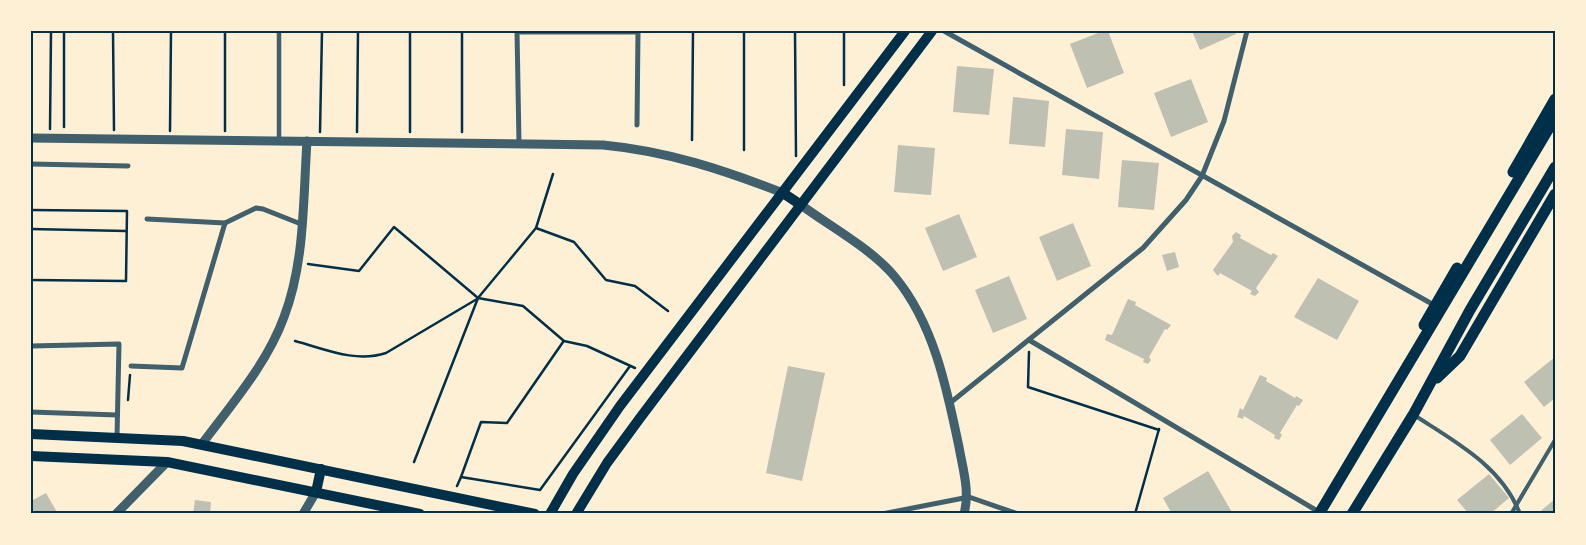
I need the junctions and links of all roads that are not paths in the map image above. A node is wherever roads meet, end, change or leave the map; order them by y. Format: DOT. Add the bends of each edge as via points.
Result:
graph roads {
  1 [pos="279,31"];
  2 [pos="905,31"];
  3 [pos="932,31"];
  4 [pos="944,31"];
  5 [pos="1247,31"];
  6 [pos="517,32"];
  7 [pos="638,32"];
  8 [pos="1555,100"];
  9 [pos="1555,118"];
  10 [pos="637,125"];
  11 [pos="31,138"];
  12 [pos="279,141"];
  13 [pos="307,141"];
  14 [pos="519,143"];
  15 [pos="31,164"];
  16 [pos="128,166"];
  17 [pos="1555,167"];
  18 [pos="1202,176"];
  19 [pos="782,193"];
  20 [pos="1555,194"];
  21 [pos="801,206"];
  22 [pos="147,220"];
  23 [pos="226,223"];
  24 [pos="301,224"];
  25 [pos="1434,305"];
  26 [pos="1426,334"];
  27 [pos="1029,340"];
  28 [pos="31,346"];
  29 [pos="131,366"];
  30 [pos="1429,386"];
  31 [pos="950,403"];
  32 [pos="31,412"];
  33 [pos="118,415"];
  34 [pos="1413,415"];
  35 [pos="31,434"];
  36 [pos="117,437"];
  37 [pos="1555,440"];
  38 [pos="202,444"];
  39 [pos="31,456"];
  40 [pos="167,462"];
  41 [pos="320,469"];
  42 [pos="316,492"];
  43 [pos="968,497"];
  44 [pos="1515,504"];
  45 [pos="1319,513"];
  46 [pos="116,514"];
  47 [pos="303,514"];
  48 [pos="420,514"];
  49 [pos="535,514"];
  50 [pos="550,514"];
  51 [pos="576,514"];
  52 [pos="882,514"];
  53 [pos="964,514"];
  54 [pos="1018,514"];
  55 [pos="1352,514"];
  56 [pos="1510,514"];
  57 [pos="1520,514"];
  1 -- 12 [label="street"];
  2 -- 19 [label="main road"];
  3 -- 21 [label="main road"];
  4 -- 18 [label="street"];
  5 -- 18 [label="street" via="1224,121"];
  6 -- 7 [label="street"];
  6 -- 14 [label="street"];
  7 -- 10 [label="street"];
  8 -- 25 [label="main road"];
  9 -- 26 [label="main road"];
  11 -- 12 [label="street"];
  12 -- 13 [label="street"];
  13 -- 14 [label="street"];
  13 -- 24 [label="street"];
  14 -- 19 [label="street" via="603,145 655,152 691,160"];
  15 -- 16 [label="street"];
  17 -- 30 [label="main road"];
  18 -- 25 [label="street"];
  18 -- 27 [label="street" via="1180,208 1143,248"];
  19 -- 21 [label="main road"];
  19 -- 50 [label="main road" via="645,373 578,467"];
  20 -- 30 [label="main road" via="1460,356"];
  21 -- 31 [label="street" via="879,261 902,287 928,336"];
  21 -- 51 [label="main road" via="607,463"];
  22 -- 23 [label="street"];
  23 -- 24 [label="street" via="256,208"];
  23 -- 29 [label="street" via="182,368"];
  24 -- 38 [label="street" via="299,263 290,300 274,340"];
  25 -- 26 [label="main road" via="1424,326"];
  26 -- 45 [label="main road"];
  27 -- 31 [label="street"];
  27 -- 45 [label="street"];
  28 -- 33 [label="street" via="119,344"];
  30 -- 34 [label="main road"];
  31 -- 43 [label="street"];
  32 -- 33 [label="street"];
  33 -- 36 [label="street"];
  34 -- 44 [label="lane" via="1473,453 1500,480"];
  34 -- 55 [label="main road"];
  35 -- 36 [label="main road"];
  36 -- 38 [label="main road"];
  37 -- 44 [label="lane"];
  38 -- 41 [label="main road"];
  39 -- 40 [label="main road"];
  40 -- 42 [label="main road"];
  40 -- 46 [label="street"];
  41 -- 42 [label="main road"];
  41 -- 49 [label="main road"];
  42 -- 47 [label="street"];
  42 -- 48 [label="main road"];
  43 -- 52 [label="street"];
  43 -- 53 [label="street"];
  43 -- 54 [label="street"];
  44 -- 56 [label="lane"];
  44 -- 57 [label="lane"];
}
